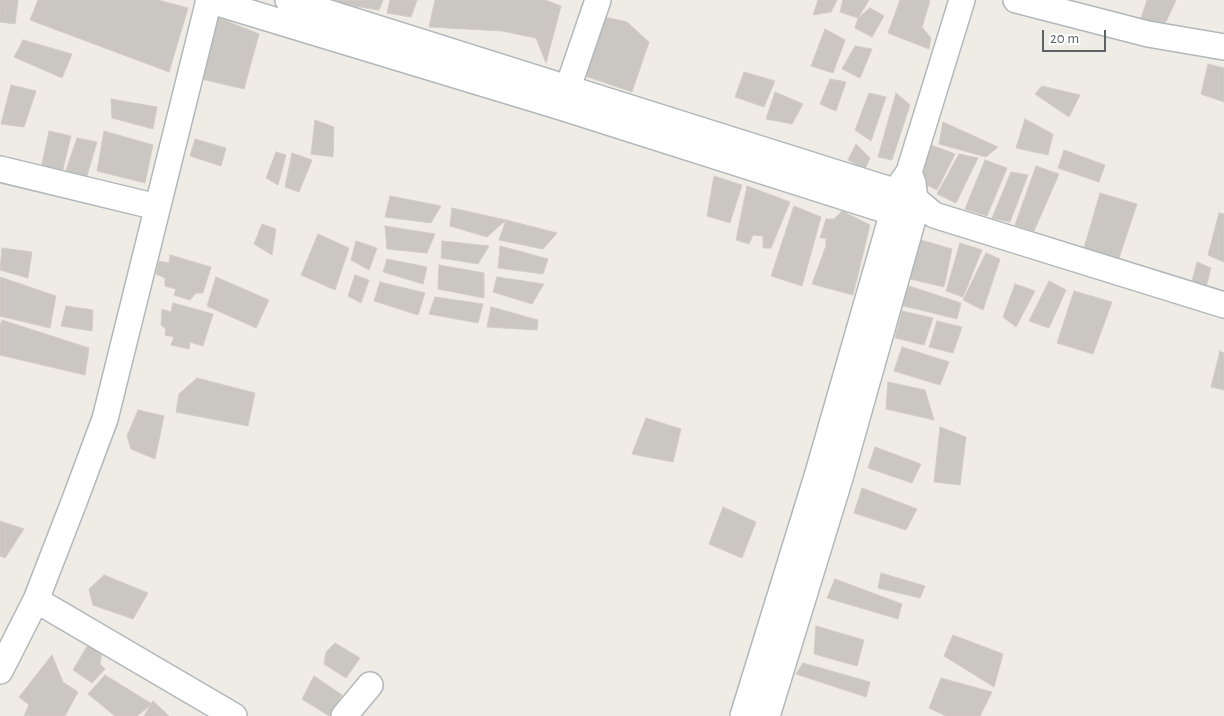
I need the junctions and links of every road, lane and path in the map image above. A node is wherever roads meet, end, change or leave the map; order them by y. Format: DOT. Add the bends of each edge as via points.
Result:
graph roads {
  1 [pos="209,0"];
  2 [pos="288,0"];
  3 [pos="598,0"];
  4 [pos="962,0"];
  5 [pos="1016,0"];
  6 [pos="1224,47"];
  7 [pos="564,98"];
  8 [pos="0,169"];
  9 [pos="910,202"];
  10 [pos="157,207"];
  11 [pos="1224,305"];
  12 [pos="36,600"];
  13 [pos="0,671"];
  14 [pos="370,685"];
  15 [pos="234,716"];
  16 [pos="344,716"];
  17 [pos="743,716"];
  18 [pos="767,716"];
  1 -- 7 [label="street"];
  1 -- 10 [label="street"];
  2 -- 7 [label="street"];
  3 -- 7 [label="street"];
  4 -- 9 [label="street"];
  5 -- 6 [label="street" via="1148,34"];
  7 -- 9 [label="street"];
  8 -- 10 [label="street"];
  9 -- 11 [label="street"];
  9 -- 17 [label="street" via="818,473"];
  9 -- 18 [label="street" via="840,478"];
  10 -- 12 [label="street" via="105,419"];
  12 -- 13 [label="street"];
  12 -- 15 [label="street"];
  14 -- 16 [label="street"];
}
